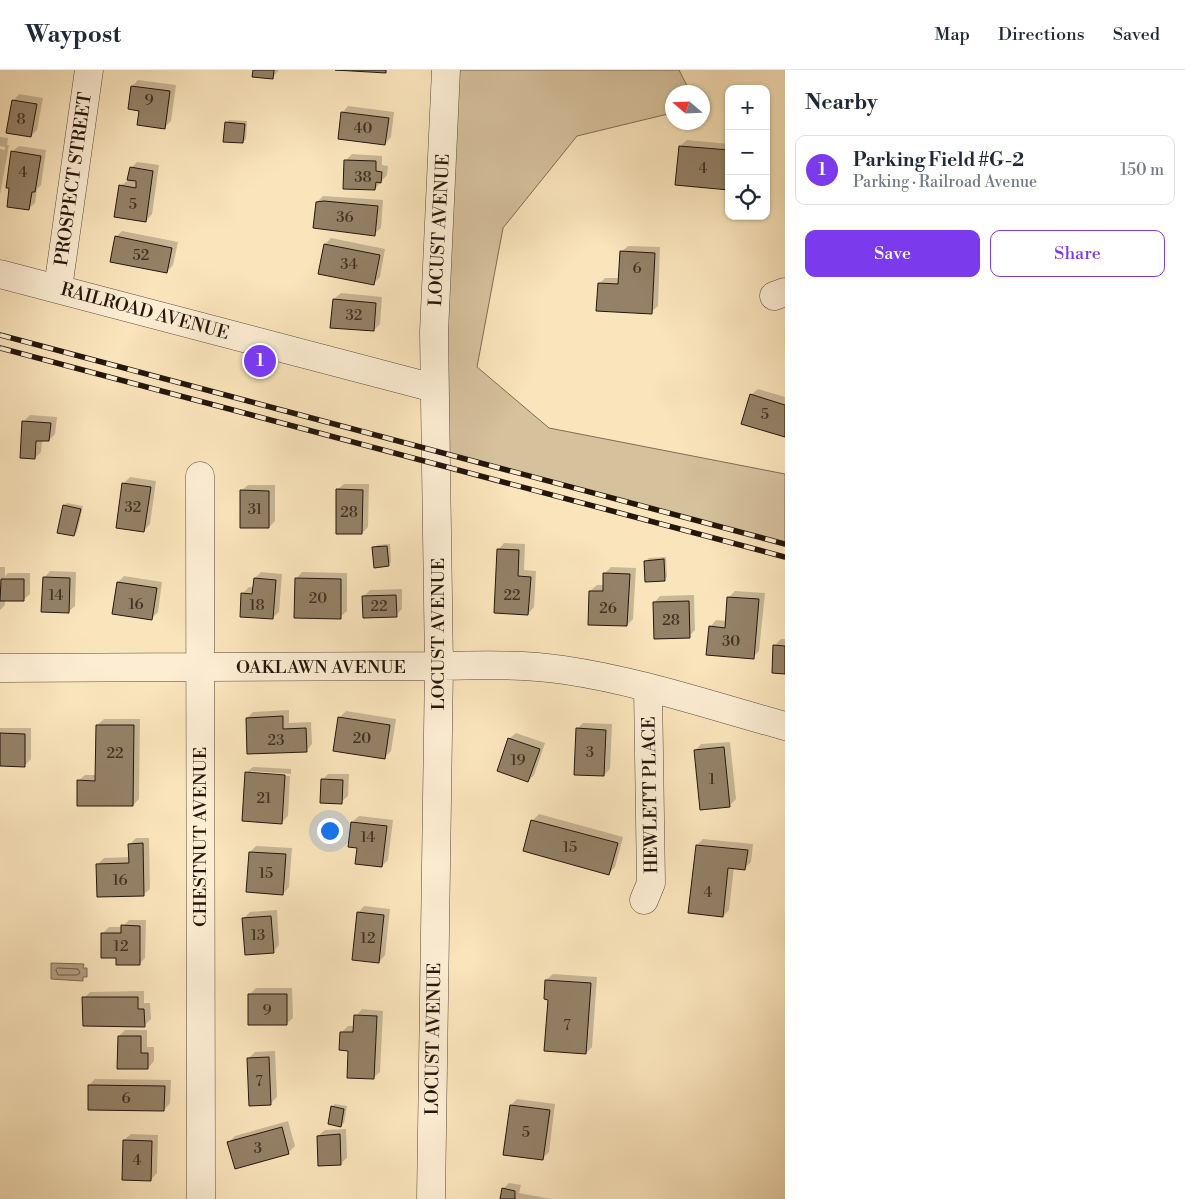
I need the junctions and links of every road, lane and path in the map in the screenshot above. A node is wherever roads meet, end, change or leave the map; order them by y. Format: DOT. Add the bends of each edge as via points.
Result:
graph roads {
  1 [pos="89,70"];
  2 [pos="446,70"];
  3 [pos="4,273"];
  4 [pos="58,288"];
  5 [pos="434,388"];
  6 [pos="200,476"];
  7 [pos="439,666"];
  8 [pos="200,667"];
  9 [pos="0,668"];
  10 [pos="648,689"];
  11 [pos="785,726"];
  12 [pos="644,900"];
  13 [pos="201,1199"];
  14 [pos="431,1199"];
  1 -- 4 [label="street, PROSPECT STREET"];
  2 -- 5 [label="street, LOCUST AVENUE"];
  3 -- 4 [label="street, RAILROAD AVENUE"];
  4 -- 5 [label="street, RAILROAD AVENUE"];
  5 -- 7 [label="street, LOCUST AVENUE"];
  6 -- 8 [label="street, CHESTNUT AVENUE"];
  7 -- 8 [label="street, OAKLAWN AVENUE"];
  7 -- 10 [label="street, OAKLAWN AVENUE" via="489,664 562,670 601,676"];
  7 -- 14 [label="street, LOCUST AVENUE"];
  8 -- 9 [label="street, OAKLAWN AVENUE"];
  8 -- 13 [label="street, CHESTNUT AVENUE"];
  10 -- 11 [label="street, OAKLAWN AVENUE"];
  10 -- 12 [label="street, HEWLETT PLACE" via="651,883"];
}
